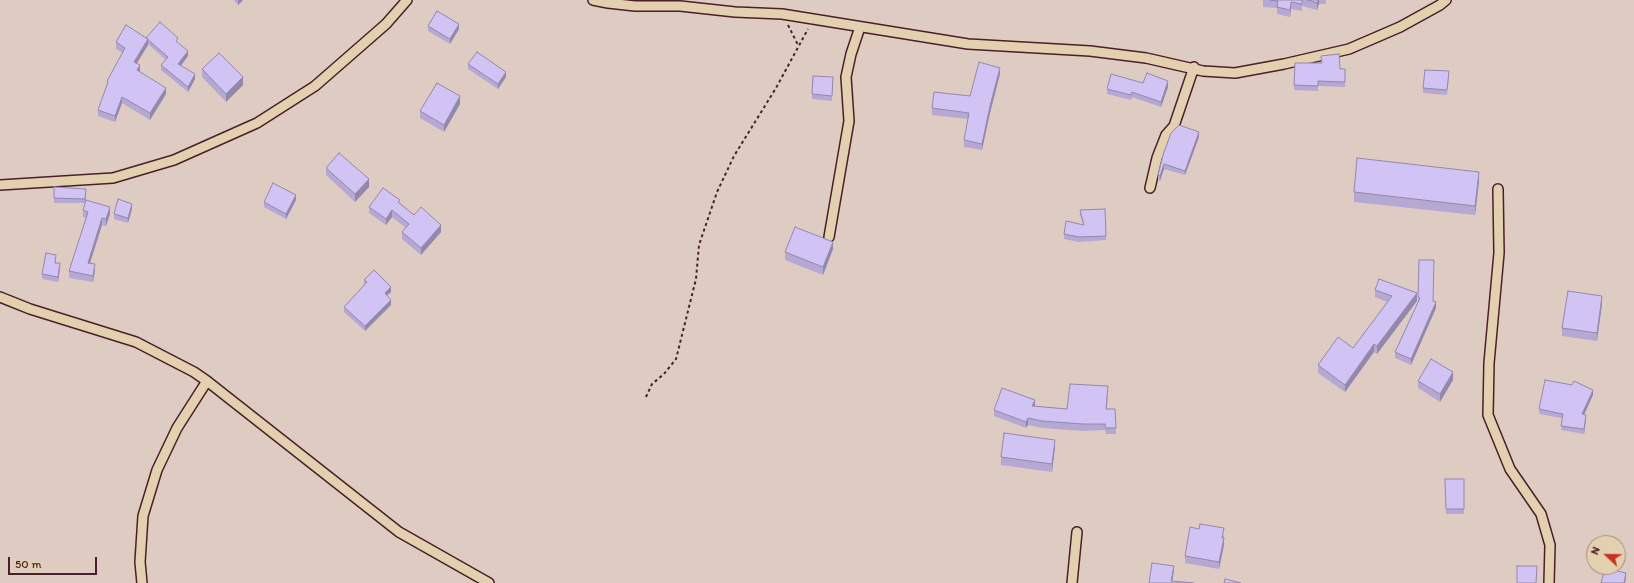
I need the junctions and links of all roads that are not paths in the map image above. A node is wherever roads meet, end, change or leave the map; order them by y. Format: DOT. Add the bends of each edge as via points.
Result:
graph roads {
  1 [pos="407,0"];
  2 [pos="594,0"];
  3 [pos="1446,0"];
  4 [pos="860,27"];
  5 [pos="1193,67"];
  6 [pos="0,185"];
  7 [pos="1150,188"];
  8 [pos="1498,190"];
  9 [pos="829,237"];
  10 [pos="0,297"];
  11 [pos="207,381"];
  12 [pos="1077,532"];
  13 [pos="142,583"];
  14 [pos="489,583"];
  15 [pos="1072,583"];
  16 [pos="1549,583"];
  1 -- 6 [label="street" via="386,24 315,86 257,123 174,160 113,178"];
  2 -- 4 [label="street" via="608,4 680,6 782,14"];
  3 -- 5 [label="street" via="1400,28 1349,49 1235,73 1203,71"];
  4 -- 5 [label="street" via="968,44 1104,52"];
  4 -- 9 [label="street" via="846,77 849,121"];
  5 -- 7 [label="street" via="1174,126 1166,135 1157,158"];
  8 -- 16 [label="street" via="1499,253 1489,363 1488,415 1510,469 1541,514 1550,545"];
  10 -- 11 [label="street" via="136,342"];
  11 -- 13 [label="street" via="177,428 157,470 143,516 140,562"];
  11 -- 14 [label="street" via="398,532"];
  12 -- 15 [label="street"];
}
